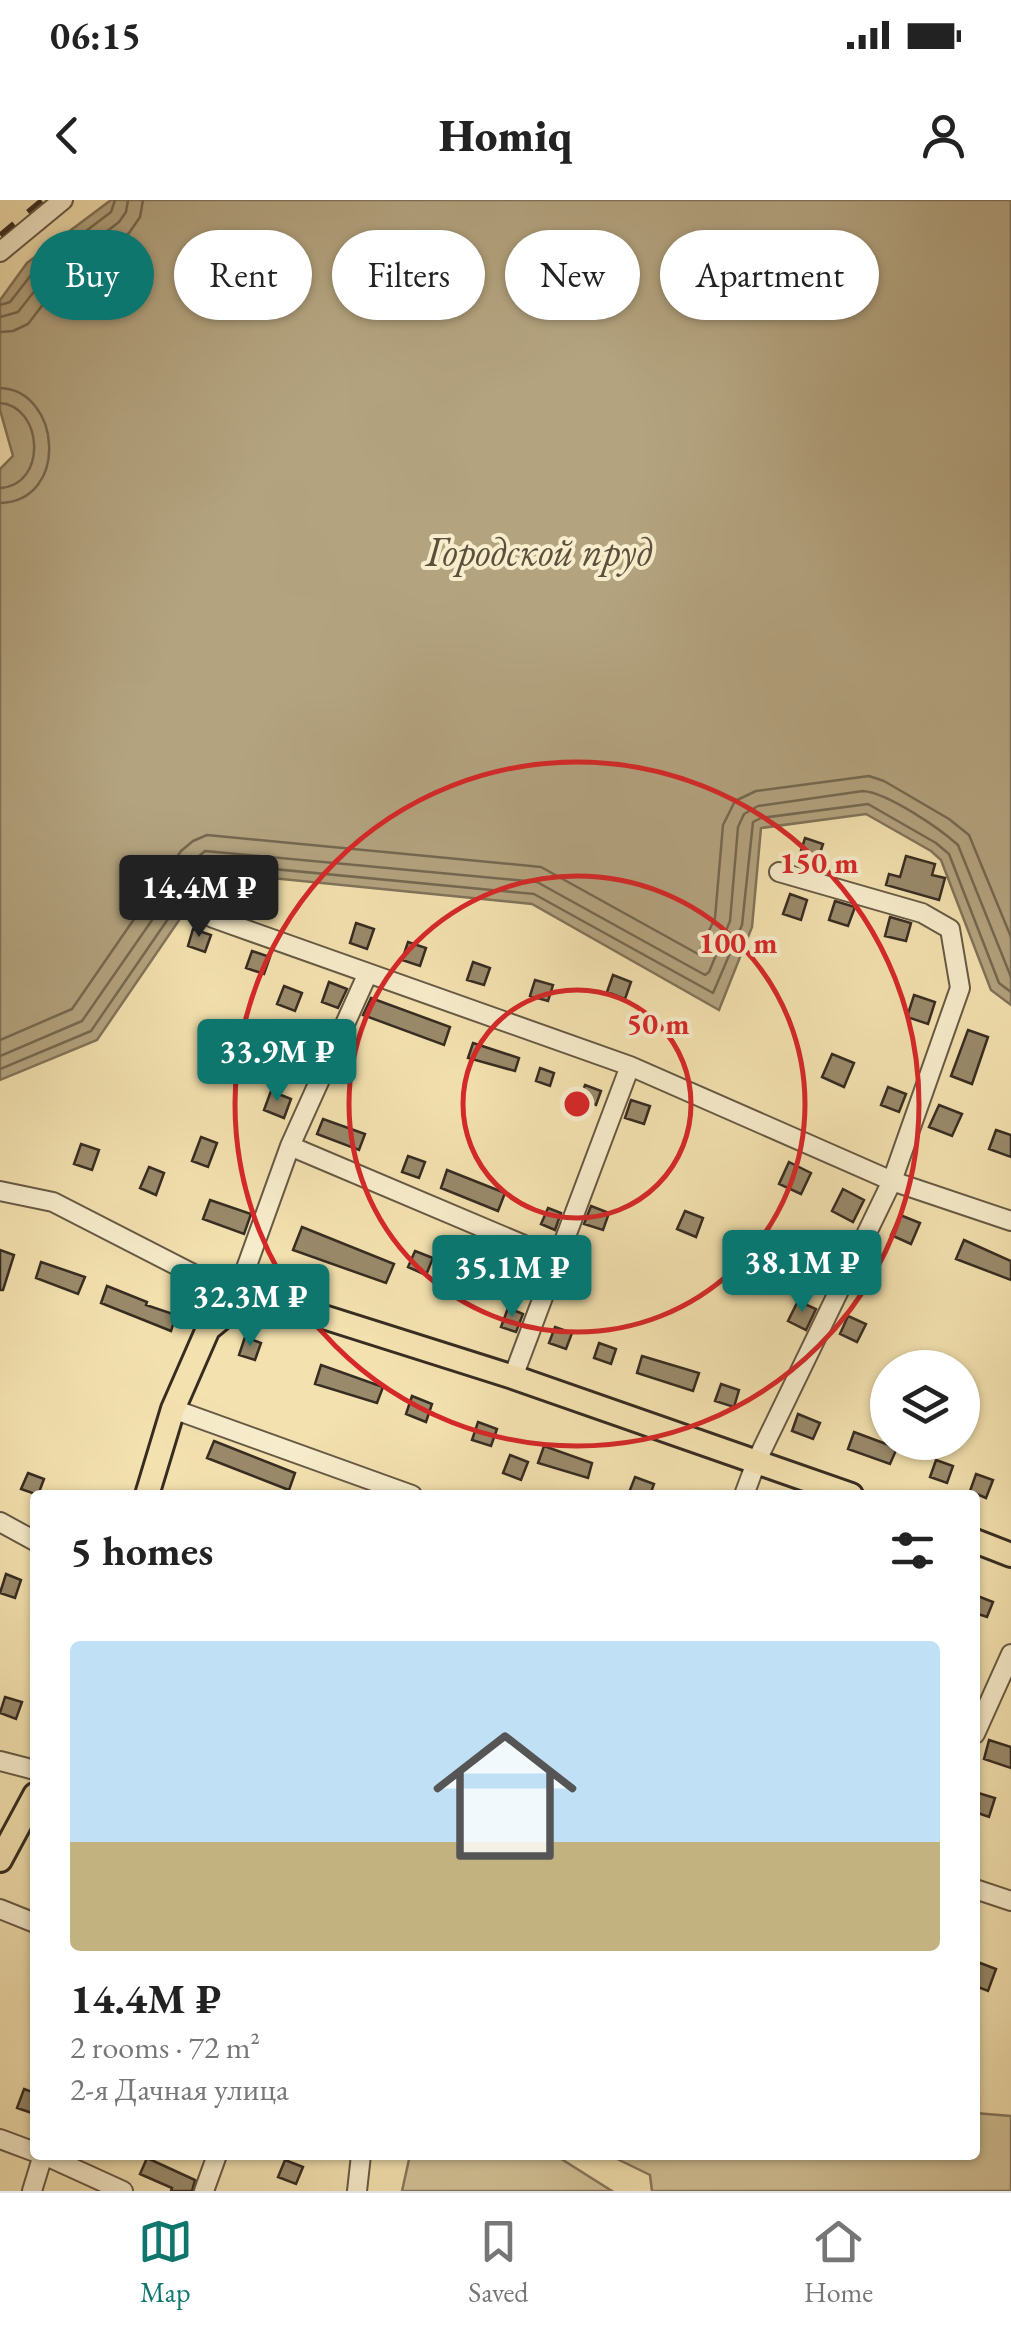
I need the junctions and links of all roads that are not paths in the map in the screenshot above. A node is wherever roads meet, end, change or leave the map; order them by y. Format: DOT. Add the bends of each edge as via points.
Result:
graph roads {
  1 [pos="63,200"];
  2 [pos="0,252"];
  3 [pos="779,872"];
  4 [pos="213,918"];
  5 [pos="368,973"];
  6 [pos="630,1066"];
  7 [pos="290,1146"];
  8 [pos="892,1181"];
  9 [pos="0,1191"];
  10 [pos="1011,1222"];
  11 [pos="557,1259"];
  12 [pos="232,1310"];
  13 [pos="513,1377"];
  14 [pos="173,1408"];
  15 [pos="756,1460"];
  16 [pos="148,1490"];
  17 [pos="398,1490"];
  18 [pos="746,1490"];
  19 [pos="837,1490"];
  20 [pos="0,1522"];
  21 [pos="30,1538"];
  22 [pos="980,1543"];
  23 [pos="1011,1554"];
  24 [pos="1011,1654"];
  25 [pos="980,1723"];
  26 [pos="0,1761"];
  27 [pos="30,1769"];
  28 [pos="30,1804"];
  29 [pos="0,1860"];
  30 [pos="980,1891"];
  31 [pos="1011,1901"];
  32 [pos="0,1909"];
  33 [pos="30,1921"];
  34 [pos="0,2140"];
  35 [pos="30,2150"];
  36 [pos="42,2160"];
  37 [pos="55,2160"];
  38 [pos="214,2160"];
  39 [pos="360,2160"];
  40 [pos="32,2191"];
  41 [pos="122,2191"];
  42 [pos="204,2191"];
  43 [pos="357,2191"];
  1 -- 2 [label="street"];
  3 -- 8 [label="street" via="922,913 950,929 960,988"];
  4 -- 5 [label="street"];
  5 -- 6 [label="street"];
  5 -- 7 [label="street"];
  6 -- 8 [label="street"];
  6 -- 11 [label="street"];
  7 -- 11 [label="street"];
  7 -- 12 [label="street"];
  8 -- 10 [label="street"];
  8 -- 15 [label="street"];
  9 -- 12 [label="street" via="53,1202 209,1282"];
  11 -- 13 [label="street"];
  12 -- 13 [label="main road" via="292,1307"];
  12 -- 14 [label="main road" via="208,1328"];
  13 -- 15 [label="main road"];
  14 -- 16 [label="main road"];
  14 -- 17 [label="street"];
  15 -- 18 [label="street"];
  15 -- 19 [label="main road"];
  20 -- 21 [label="street"];
  22 -- 23 [label="main road"];
  24 -- 25 [label="street"];
  26 -- 27 [label="street"];
  28 -- 29 [label="main road"];
  30 -- 31 [label="street"];
  32 -- 33 [label="street"];
  34 -- 35 [label="street"];
  36 -- 40 [label="street"];
  37 -- 41 [label="street"];
  38 -- 42 [label="street"];
  39 -- 43 [label="street"];
}
